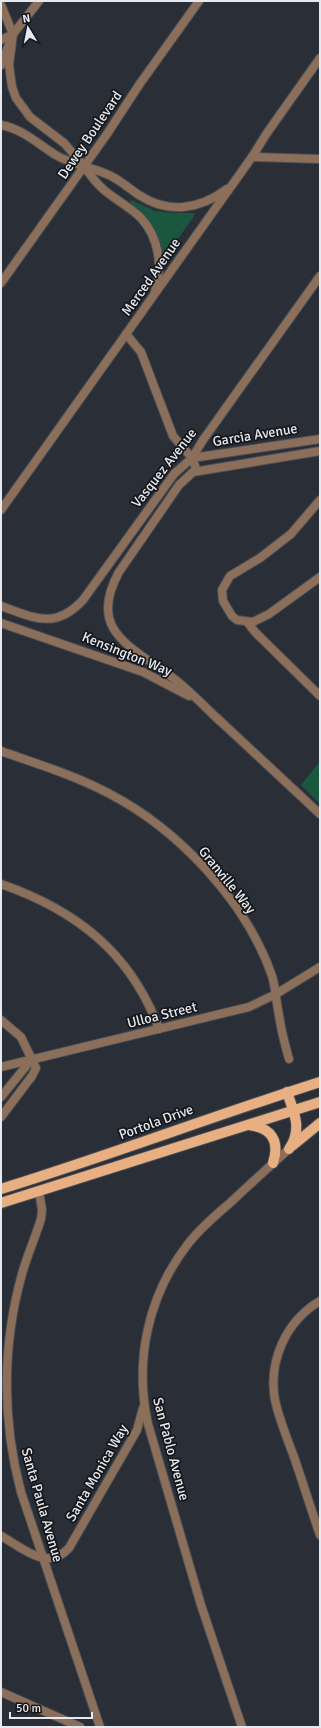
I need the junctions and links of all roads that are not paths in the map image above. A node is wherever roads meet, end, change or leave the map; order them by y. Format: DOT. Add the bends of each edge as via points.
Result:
graph roads {
  1 [pos="39,1"];
  2 [pos="199,1"];
  3 [pos="1,5"];
  4 [pos="13,34"];
  5 [pos="1,40"];
  6 [pos="320,58"];
  7 [pos="1,65"];
  8 [pos="1,125"];
  9 [pos="252,156"];
  10 [pos="320,159"];
  11 [pos="84,166"];
  12 [pos="232,185"];
  13 [pos="320,276"];
  14 [pos="1,283"];
  15 [pos="153,297"];
  16 [pos="126,334"];
  17 [pos="320,439"];
  18 [pos="320,451"];
  19 [pos="192,458"];
  20 [pos="197,471"];
  21 [pos="320,500"];
  22 [pos="1,510"];
  23 [pos="320,576"];
  24 [pos="1,606"];
  25 [pos="1,622"];
  26 [pos="248,623"];
  27 [pos="320,696"];
  28 [pos="220,721"];
  29 [pos="1,752"];
  30 [pos="320,814"];
  31 [pos="1,884"];
  32 [pos="320,968"];
  33 [pos="276,994"];
  34 [pos="1,1020"];
  35 [pos="159,1029"];
  36 [pos="31,1059"];
  37 [pos="289,1059"];
  38 [pos="1,1067"];
  39 [pos="320,1082"];
  40 [pos="287,1092"];
  41 [pos="1,1097"];
  42 [pos="320,1102"];
  43 [pos="293,1111"];
  44 [pos="1,1117"];
  45 [pos="320,1123"];
  46 [pos="248,1124"];
  47 [pos="289,1149"];
  48 [pos="273,1163"];
  49 [pos="1,1189"];
  50 [pos="39,1191"];
  51 [pos="1,1203"];
  52 [pos="320,1301"];
  53 [pos="144,1404"];
  54 [pos="320,1535"];
  55 [pos="1,1536"];
  56 [pos="44,1559"];
  57 [pos="1,1692"];
  58 [pos="80,1727"];
  59 [pos="100,1727"];
  60 [pos="242,1727"];
  1 -- 4 [label="street"];
  2 -- 11 [label="street, Dewey Boulevard"];
  3 -- 4 [label="street"];
  4 -- 5 [label="street"];
  4 -- 7 [label="street"];
  4 -- 11 [label="street" via="9,65 16,98 30,117 64,143"];
  6 -- 9 [label="street, Merced Avenue"];
  8 -- 11 [label="street" via="21,132 55,155"];
  9 -- 10 [label="street"];
  9 -- 12 [label="street, Merced Avenue"];
  11 -- 12 [label="street" via="113,177 152,203 167,207 196,206 209,201"];
  11 -- 14 [label="street, Dewey Boulevard"];
  11 -- 15 [label="street" via="104,190 141,218 150,230 156,242 159,269"];
  12 -- 15 [label="street, Merced Avenue"];
  13 -- 19 [label="street, Vasquez Avenue"];
  15 -- 16 [label="street, Merced Avenue"];
  16 -- 19 [label="street" via="141,352 172,436"];
  16 -- 22 [label="street, Merced Avenue"];
  17 -- 19 [label="street, Garcia Avenue"];
  18 -- 20 [label="street, Garcia Avenue"];
  19 -- 20 [label="street"];
  19 -- 24 [label="street, Vasquez Avenue" via="174,474 83,600 67,614 48,619 37,618"];
  20 -- 28 [label="street, Vasquez Avenue" via="179,485 119,572 110,591 108,611 111,623 127,645 174,678"];
  21 -- 26 [label="street" via="291,534 260,558 230,576 225,583 222,596 226,606 237,620"];
  23 -- 26 [label="street" via="260,619"];
  25 -- 28 [label="street, Kensington Way" via="143,672 185,694"];
  26 -- 27 [label="street"];
  28 -- 30 [label="street, Kensington Way"];
  29 -- 33 [label="street, Granville Way" via="65,774 108,793 147,818 182,846 212,877 248,927 266,961"];
  31 -- 35 [label="street" via="38,897 54,906 101,941 136,982"];
  32 -- 33 [label="street, Ulloa Street"];
  33 -- 35 [label="street, Ulloa Street" via="249,1007"];
  33 -- 37 [label="street, Granville Way"];
  34 -- 36 [label="street" via="21,1037"];
  35 -- 36 [label="street, Ulloa Street"];
  36 -- 38 [label="street, Ulloa Street"];
  36 -- 41 [label="street"];
  36 -- 44 [label="street" via="36,1068 33,1075"];
  39 -- 40 [label="main road, Portola Drive"];
  40 -- 43 [label="main road"];
  40 -- 49 [label="main road, Portola Drive"];
  42 -- 43 [label="main road, Portola Drive"];
  43 -- 46 [label="main road, Portola Drive"];
  43 -- 47 [label="main road" via="297,1132 295,1141"];
  45 -- 47 [label="main road"];
  46 -- 48 [label="main road" via="263,1128 273,1137 276,1149"];
  46 -- 50 [label="main road, Portola Drive"];
  47 -- 48 [label="street, San Pablo Avenue"];
  48 -- 53 [label="street, San Pablo Avenue" via="202,1229 188,1244 166,1277 147,1329 142,1366"];
  50 -- 51 [label="main road, Portola Drive"];
  50 -- 56 [label="street, Santa Paula Avenue" via="41,1219 22,1275 12,1318 6,1397 15,1469"];
  52 -- 54 [label="street" via="302,1315 283,1339 275,1361 273,1385 279,1414"];
  53 -- 56 [label="street, Santa Monica Way" via="137,1430 69,1548 59,1557 52,1560"];
  53 -- 60 [label="street, San Pablo Avenue" via="201,1605"];
  55 -- 56 [label="street"];
  56 -- 59 [label="street, Santa Paula Avenue"];
  57 -- 58 [label="street"];
}
